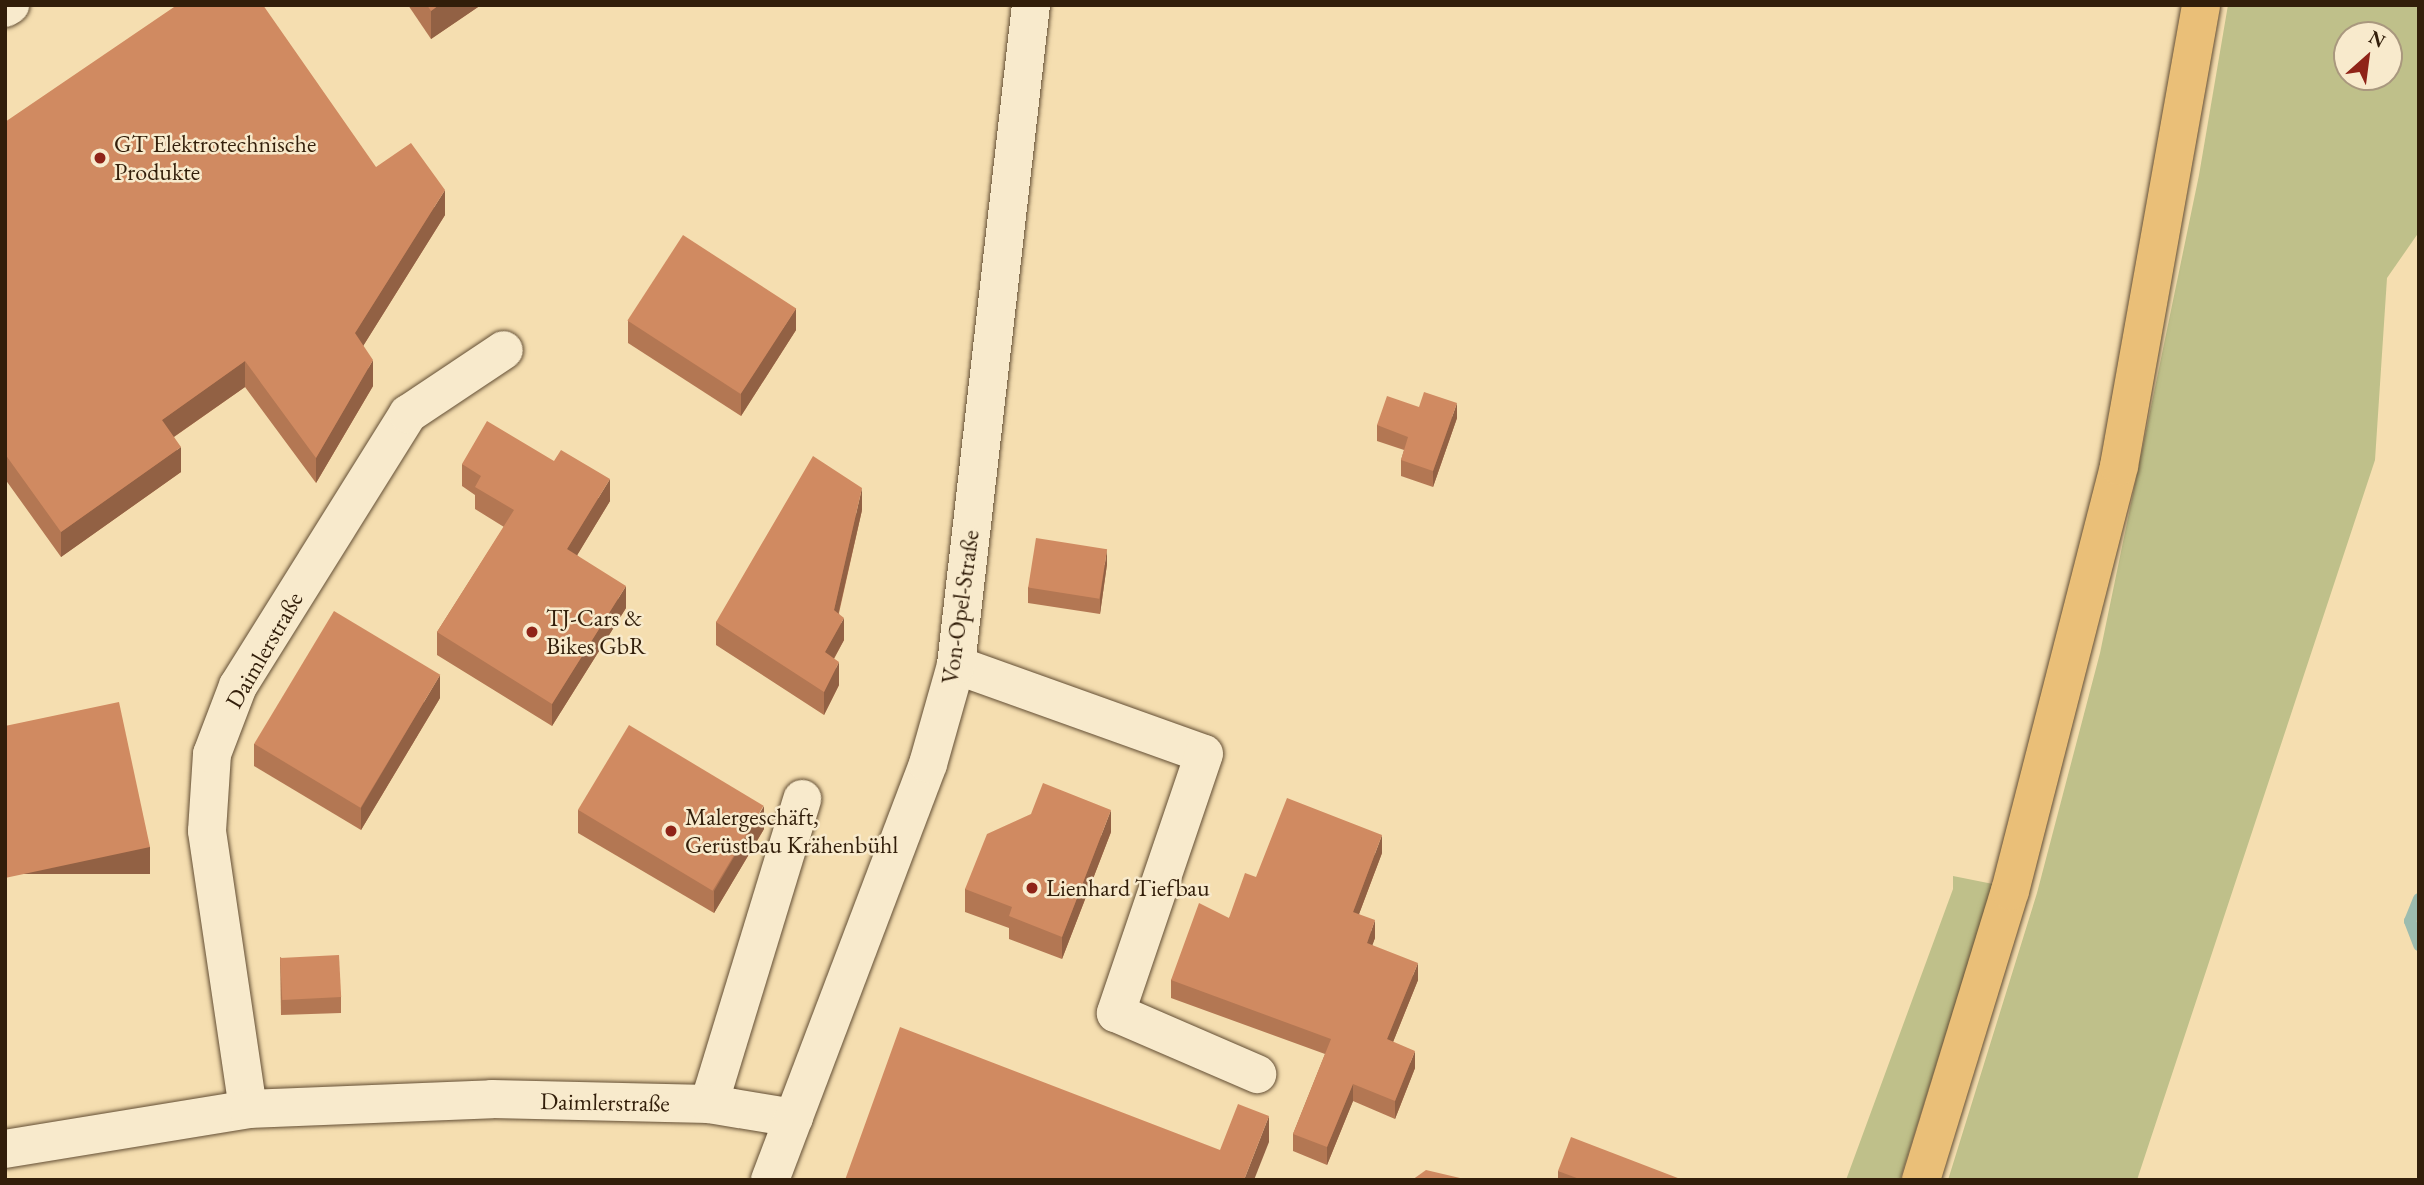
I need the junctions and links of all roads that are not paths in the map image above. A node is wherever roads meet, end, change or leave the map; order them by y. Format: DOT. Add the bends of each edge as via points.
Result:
graph roads {
  1 [pos="10,5"];
  2 [pos="1031,5"];
  3 [pos="2202,5"];
  4 [pos="5,8"];
  5 [pos="504,350"];
  6 [pos="956,665"];
  7 [pos="802,799"];
  8 [pos="1257,1074"];
  9 [pos="709,1104"];
  10 [pos="248,1109"];
  11 [pos="794,1118"];
  12 [pos="5,1149"];
  13 [pos="770,1180"];
  14 [pos="1920,1180"];
  1 -- 4 [label="street"];
  2 -- 6 [label="street, Von-Opel-Straße"];
  3 -- 14 [label="main road" via="2119,466 2010,891"];
  5 -- 10 [label="street, Daimlerstraße" via="408,414 238,686 212,754 206,831"];
  6 -- 8 [label="street" via="1203,754 1116,1013"];
  6 -- 11 [label="street, Von-Opel-Straße" via="928,764"];
  7 -- 9 [label="street"];
  9 -- 10 [label="street, Daimlerstraße" via="492,1099"];
  9 -- 11 [label="street, Daimlerstraße"];
  10 -- 12 [label="street, Daimlerstraße"];
  11 -- 13 [label="street, Von-Opel-Straße"];
}
